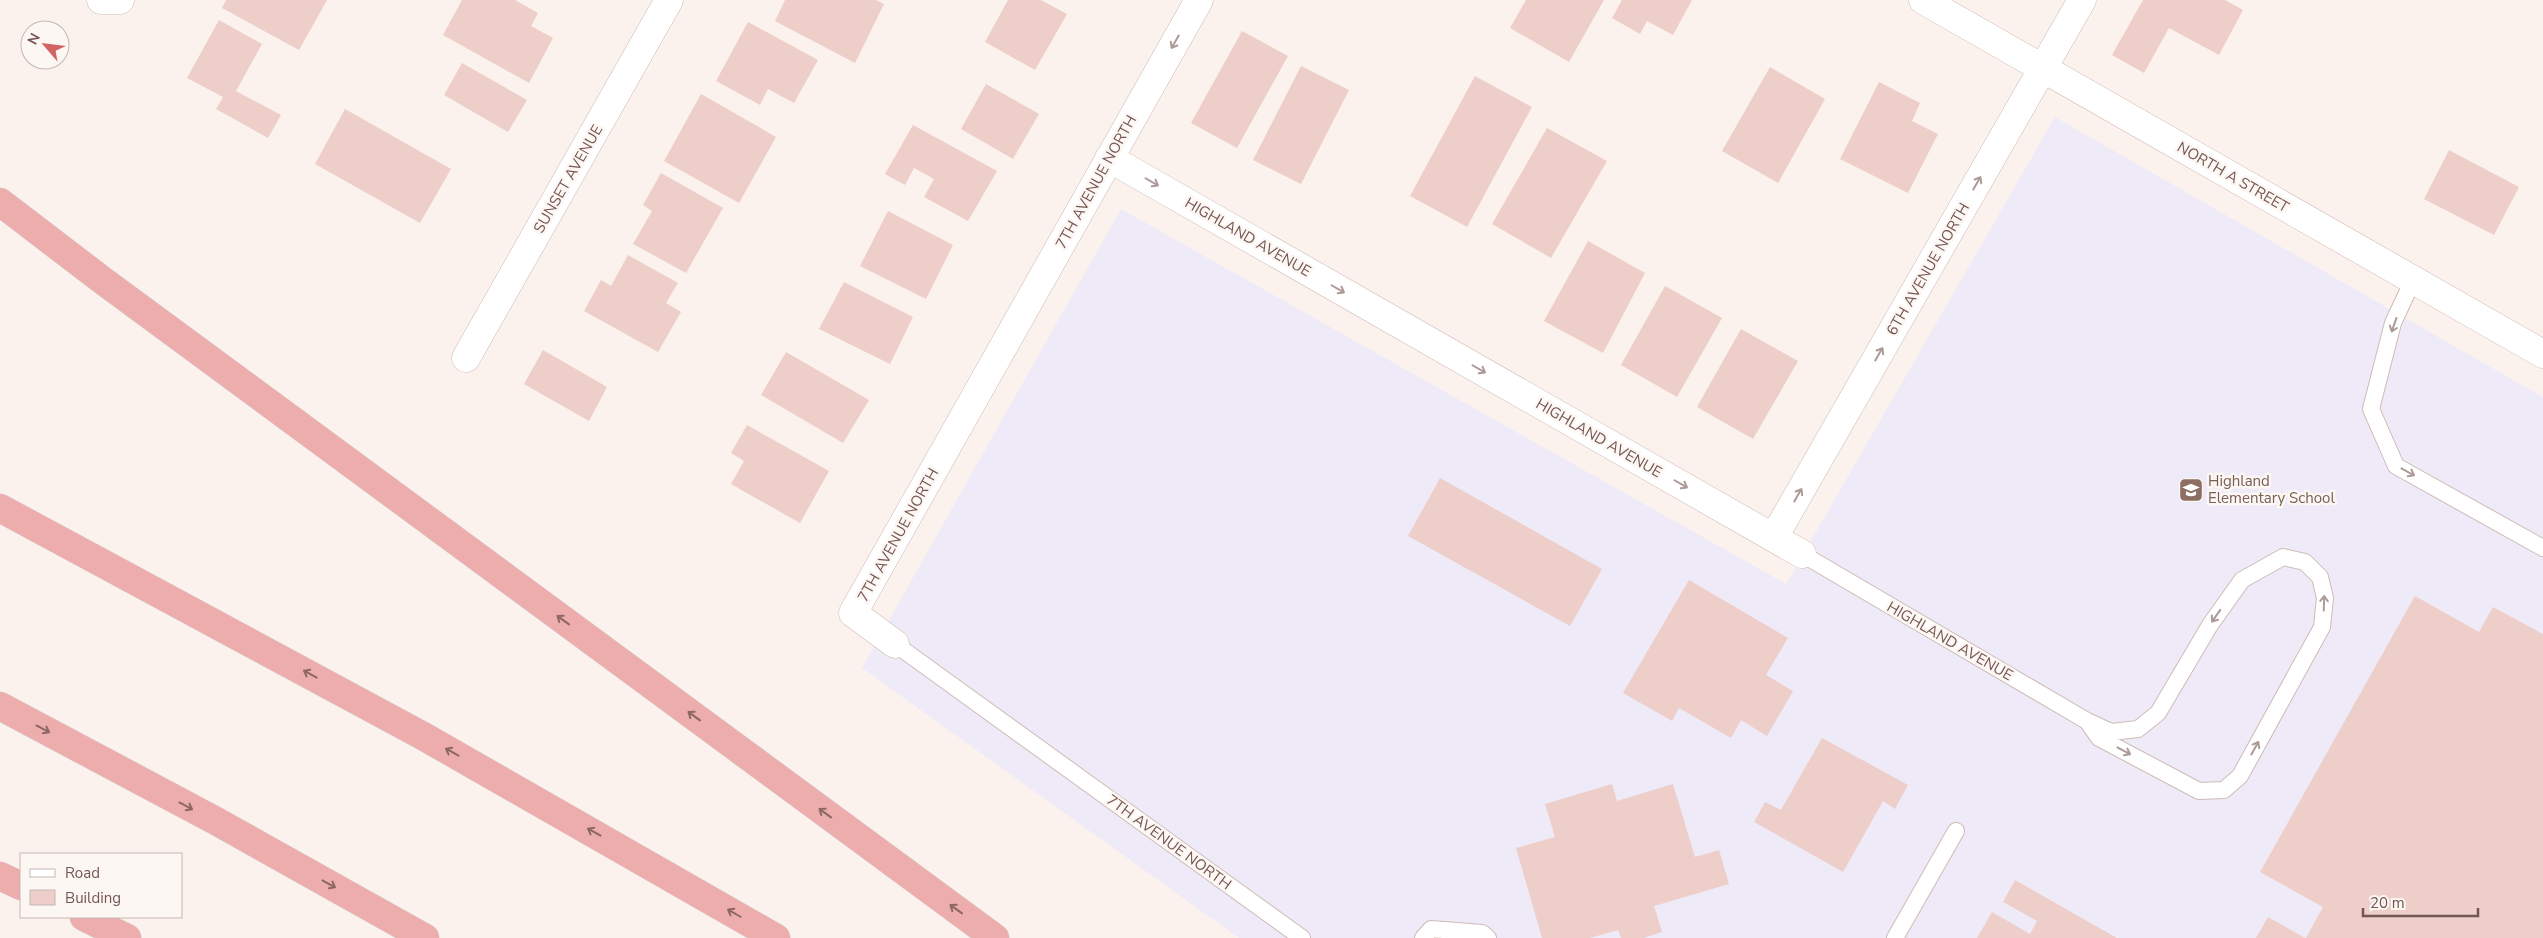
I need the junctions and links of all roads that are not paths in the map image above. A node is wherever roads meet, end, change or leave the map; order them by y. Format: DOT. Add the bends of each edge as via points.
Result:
graph roads {
  1 [pos="669,0"];
  2 [pos="1199,0"];
  3 [pos="1923,0"];
  4 [pos="2082,0"];
  5 [pos="2043,68"];
  6 [pos="1110,158"];
  7 [pos="0,202"];
  8 [pos="2413,280"];
  9 [pos="2543,354"];
  10 [pos="466,358"];
  11 [pos="0,508"];
  12 [pos="1774,537"];
  13 [pos="2543,548"];
  14 [pos="1802,554"];
  15 [pos="895,644"];
  16 [pos="0,706"];
  17 [pos="2087,722"];
  18 [pos="1956,831"];
  19 [pos="0,876"];
  20 [pos="20,886"];
  21 [pos="86,918"];
  22 [pos="127,938"];
  23 [pos="425,938"];
  24 [pos="776,938"];
  25 [pos="995,938"];
  26 [pos="1302,938"];
  27 [pos="1423,938"];
  28 [pos="1488,938"];
  29 [pos="1895,938"];
  1 -- 10 [label="street, SUNSET AVENUE"];
  2 -- 6 [label="street, 7TH AVENUE NORTH, one-way"];
  3 -- 5 [label="street, NORTH A STREET"];
  4 -- 5 [label="street, 6TH AVENUE NORTH"];
  5 -- 8 [label="street, NORTH A STREET"];
  12 -- 5 [label="street, 6TH AVENUE NORTH, one-way"];
  6 -- 12 [label="street, HIGHLAND AVENUE, one-way"];
  6 -- 15 [label="street, 7TH AVENUE NORTH" via="853,614"];
  25 -- 7 [label="highway, one-way"];
  8 -- 9 [label="street, NORTH A STREET"];
  8 -- 13 [label="lane, one-way" via="2393,323 2371,409 2396,466"];
  24 -- 11 [label="highway, one-way" via="415,731"];
  12 -- 14 [label="street, HIGHLAND AVENUE"];
  14 -- 17 [label="lane, HIGHLAND AVENUE"];
  15 -- 26 [label="lane, 7TH AVENUE NORTH"];
  16 -- 23 [label="highway, one-way" via="216,821"];
  17 -- 17 [label="lane, one-way" via="2099,738 2199,791 2224,790 2240,776 2322,627 2325,598 2320,577 2305,562 2283,557 2262,567 2242,580 2210,625 2158,713 2138,728 2111,732"];
  18 -- 29 [label="lane"];
  19 -- 20 [label="highway"];
  21 -- 22 [label="highway"];
  27 -- 28 [label="lane" via="1431,929 1482,934"];
}
